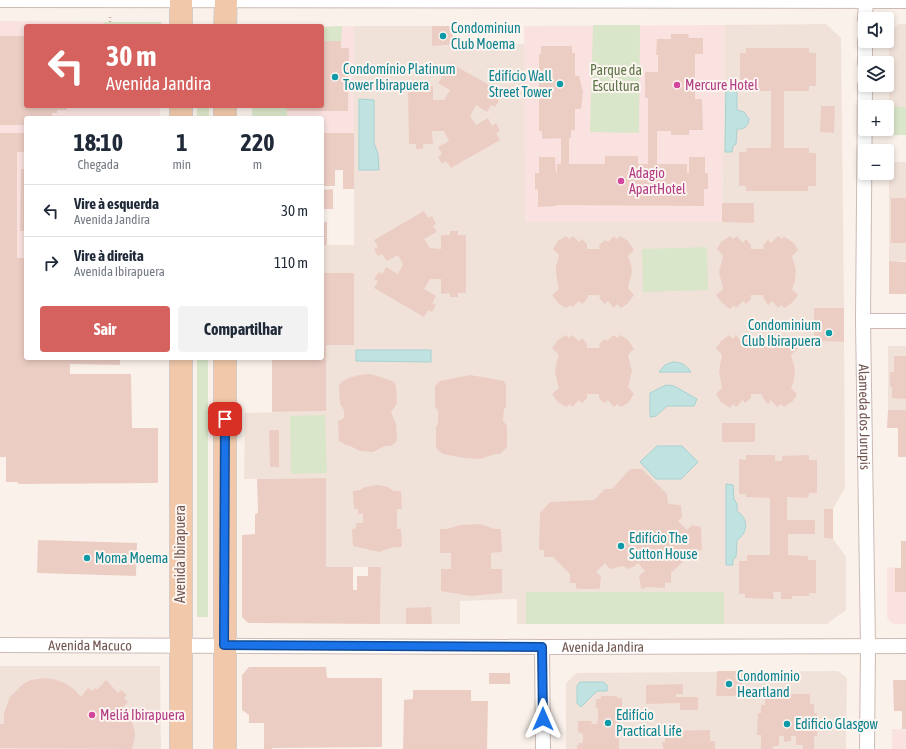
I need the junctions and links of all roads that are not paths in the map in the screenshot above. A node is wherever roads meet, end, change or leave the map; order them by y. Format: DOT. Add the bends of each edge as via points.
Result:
graph roads {
  1 [pos="0,0"];
  2 [pos="181,0"];
  3 [pos="226,0"];
  4 [pos="866,0"];
  5 [pos="906,1"];
  6 [pos="865,12"];
  7 [pos="181,24"];
  8 [pos="225,24"];
  9 [pos="865,92"];
  10 [pos="863,321"];
  11 [pos="906,321"];
  12 [pos="180,360"];
  13 [pos="225,360"];
  14 [pos="180,644"];
  15 [pos="0,645"];
  16 [pos="224,645"];
  17 [pos="868,646"];
  18 [pos="906,646"];
  19 [pos="542,647"];
  20 [pos="181,749"];
  21 [pos="224,749"];
  22 [pos="543,749"];
  23 [pos="867,749"];
  1 -- 2 [label="street"];
  2 -- 3 [label="street"];
  2 -- 7 [label="main road"];
  3 -- 4 [label="street"];
  3 -- 8 [label="main road"];
  4 -- 5 [label="street"];
  4 -- 6 [label="street"];
  9 -- 10 [label="street, Alameda dos Jurupis"];
  10 -- 11 [label="street"];
  10 -- 17 [label="street, Alameda dos Jurupis"];
  12 -- 14 [label="main road, Avenida Ibirapuera"];
  13 -- 16 [label="main road"];
  14 -- 15 [label="street, Avenida Macuco"];
  14 -- 16 [label="street, Avenida Jandira"];
  14 -- 20 [label="main road, Avenida Ibirapuera"];
  16 -- 19 [label="street, Avenida Jandira"];
  16 -- 21 [label="main road"];
  17 -- 18 [label="street, Avenida Jandira"];
  17 -- 19 [label="street, Avenida Jandira"];
  17 -- 23 [label="street, Alameda dos Jurupis"];
  19 -- 22 [label="street"];
}
